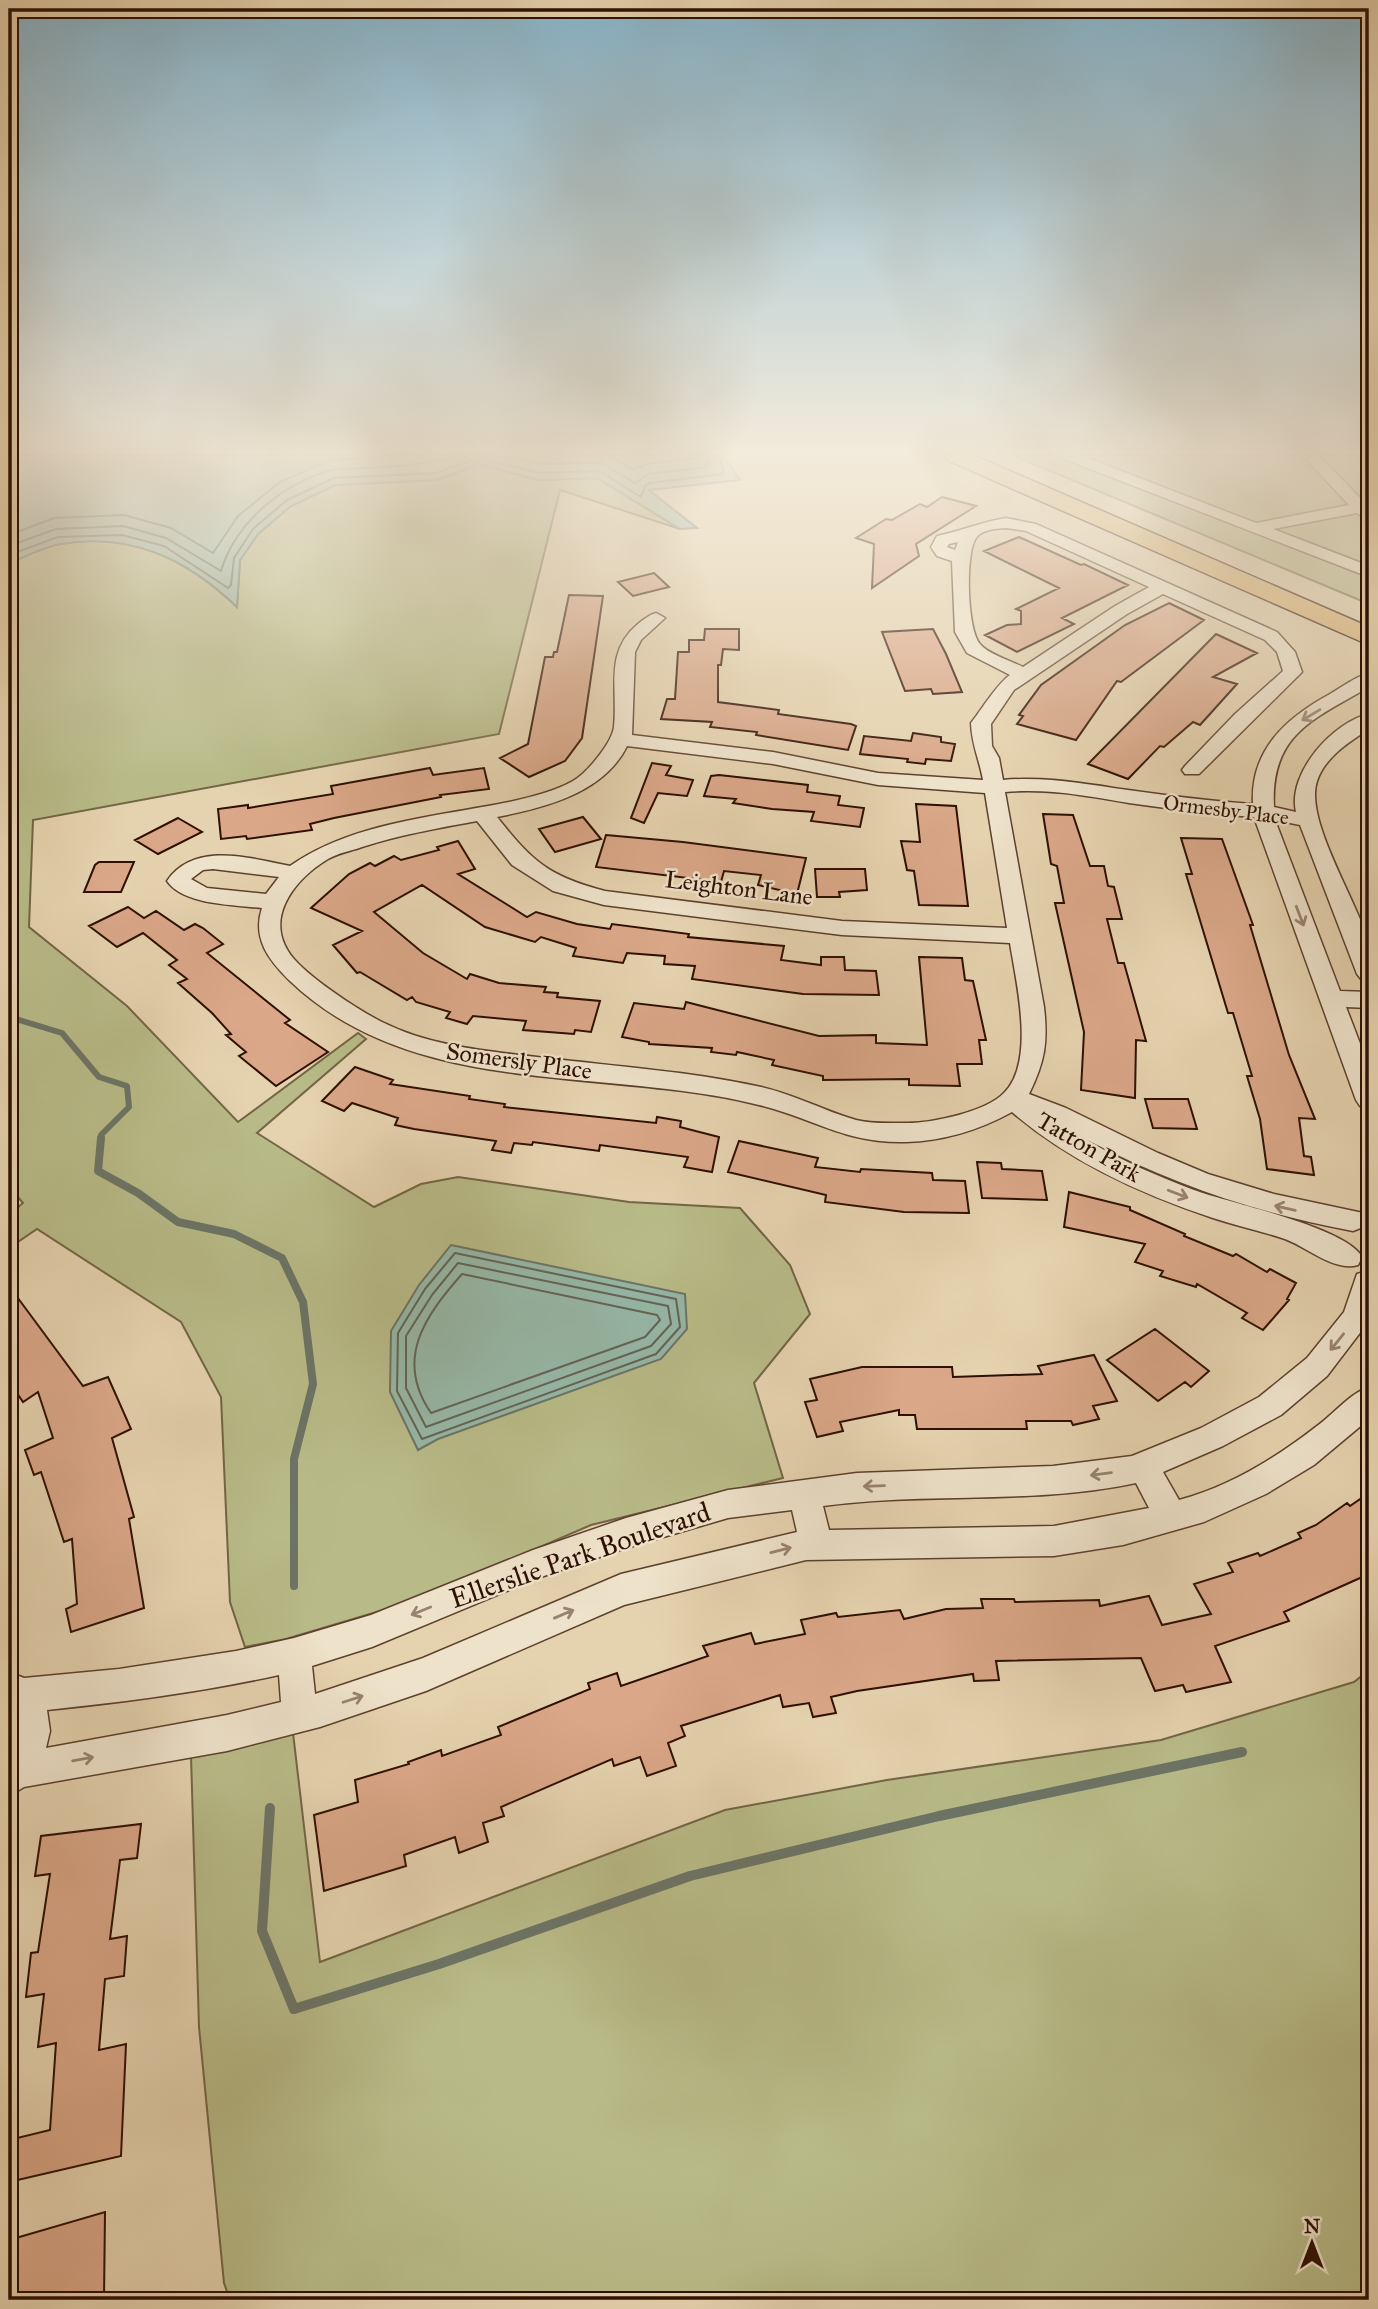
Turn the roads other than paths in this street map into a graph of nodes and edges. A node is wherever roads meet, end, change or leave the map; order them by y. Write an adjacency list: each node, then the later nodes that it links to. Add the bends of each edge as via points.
1 (960, 563): 11 (street, via 964,632 973,649)
2 (1109, 563): 7 (street)
3 (1200, 563): 10 (highway)
4 (1246, 563): 8 (highway)
5 (1345, 563): 6 (street)
6 (1369, 572)
7 (1163, 587): 11 (street); 15 (street, via 1271,636 1290,658 1293,672)
8 (1369, 614)
9 (656, 618): 14 (street, Somersly Place, via 633,637 626,652)
10 (1369, 637)
11 (1024, 675): 16 (street, via 1007,686 991,713 999,735 989,758)
12 (1369, 679): 18 (street, one-way to 18, via 1287,729 1262,776)
13 (1369, 720): 19 (street, via 1328,747 1311,770 1303,795)
14 (620, 739): 16 (street, Ormesby Place, via 773,758 878,779); 17 (street, Somersly Place, via 605,763 581,785)
15 (1192, 770)
16 (993, 787): 18 (street, Ormesby Place, via 1161,815); 22 (street)
17 (484, 814): 20 (street, Somersly Place, via 361,839 323,853); 22 (street, Leighton Lane, via 520,860 562,886 604,898 842,928)
18 (1265, 818): 19 (street, Ormesby Place); 24 (street, one-way to 24)
19 (1309, 821): 23 (street)
20 (294, 873): 21 (street, Somersly Place); 21 (street, via 209,862 194,864 178,881 202,894)
21 (275, 902): 26 (street, Somersly Place, via 271,940 279,957 312,988 373,1028 470,1058 762,1096 857,1130 941,1130 981,1117)
22 (1020, 936): 26 (street, via 1035,1040 1029,1069)
23 (1369, 974)
24 (1331, 999): 25 (street); 27 (street)
25 (1369, 1000)
26 (1014, 1098): 28 (street, Tatton Park, one-way to 26, via 1285,1209 1223,1189 1149,1160 1060,1113); 29 (street, Tatton Park, one-way to 29, via 1039,1122 1073,1144 1157,1186 1303,1235)
27 (1369, 1100)
28 (1361, 1215): 29 (street, Tatton Park, via 1346,1231)
29 (1348, 1257): 30 (street, Tatton Park)
30 (1368, 1283): 32 (street, Ellerslie Park Boulevard, one-way to 32, via 1357,1317 1317,1367 1280,1398 1212,1437)
31 (1369, 1400): 34 (street, Ellerslie Park Boulevard, via 1303,1455 1255,1484 1204,1508)
32 (1143, 1466): 33 (street, Ellerslie Park Boulevard, one-way to 33, via 1053,1480 858,1487); 34 (street)
33 (804, 1494): 35 (street); 36 (street, Ellerslie Park Boulevard, one-way to 36, via 728,1504 626,1533 533,1565 372,1631)
34 (1171, 1517): 35 (street, Ellerslie Park Boulevard, via 1054,1541)
35 (816, 1545): 38 (street, Ellerslie Park Boulevard, one-way to 35, via 426,1674 621,1590)
36 (294, 1655): 37 (street, Ellerslie Park Boulevard, via 119,1686); 38 (street)
37 (14, 1693): 39 (street, via 33,1720 26,1754)
38 (300, 1715): 39 (street, Ellerslie Park Boulevard, one-way to 38)
39 (12, 1774)

